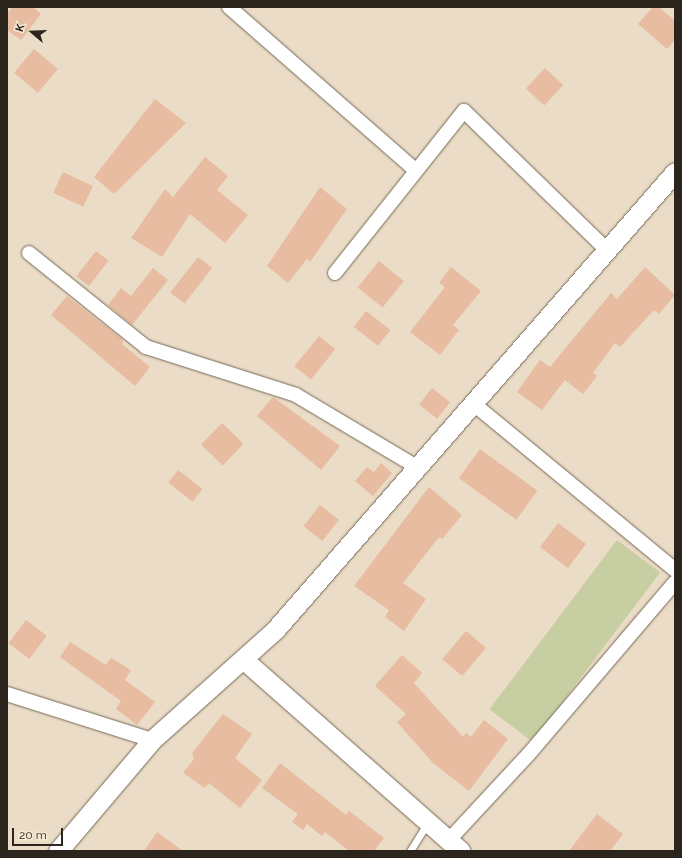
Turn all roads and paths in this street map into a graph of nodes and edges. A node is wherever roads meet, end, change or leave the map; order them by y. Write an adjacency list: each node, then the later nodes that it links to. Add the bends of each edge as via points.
1 (229, 7): 2 (street)
2 (414, 169): 4 (street, via 464,111); 6 (street)
3 (675, 172): 4 (street)
4 (607, 250): 7 (street)
5 (29, 252): 8 (street, via 146,347 296,395)
6 (335, 273)
7 (475, 405): 8 (street); 9 (street)
8 (415, 466): 11 (street, via 275,630)
9 (675, 570)
10 (675, 582): 15 (street, via 528,755)
11 (243, 659): 13 (street); 14 (street)
12 (7, 694): 13 (street)
13 (152, 740): 16 (street)
14 (427, 824): 15 (street); 17 (lane)
15 (455, 846)
16 (58, 851)
17 (410, 851)

